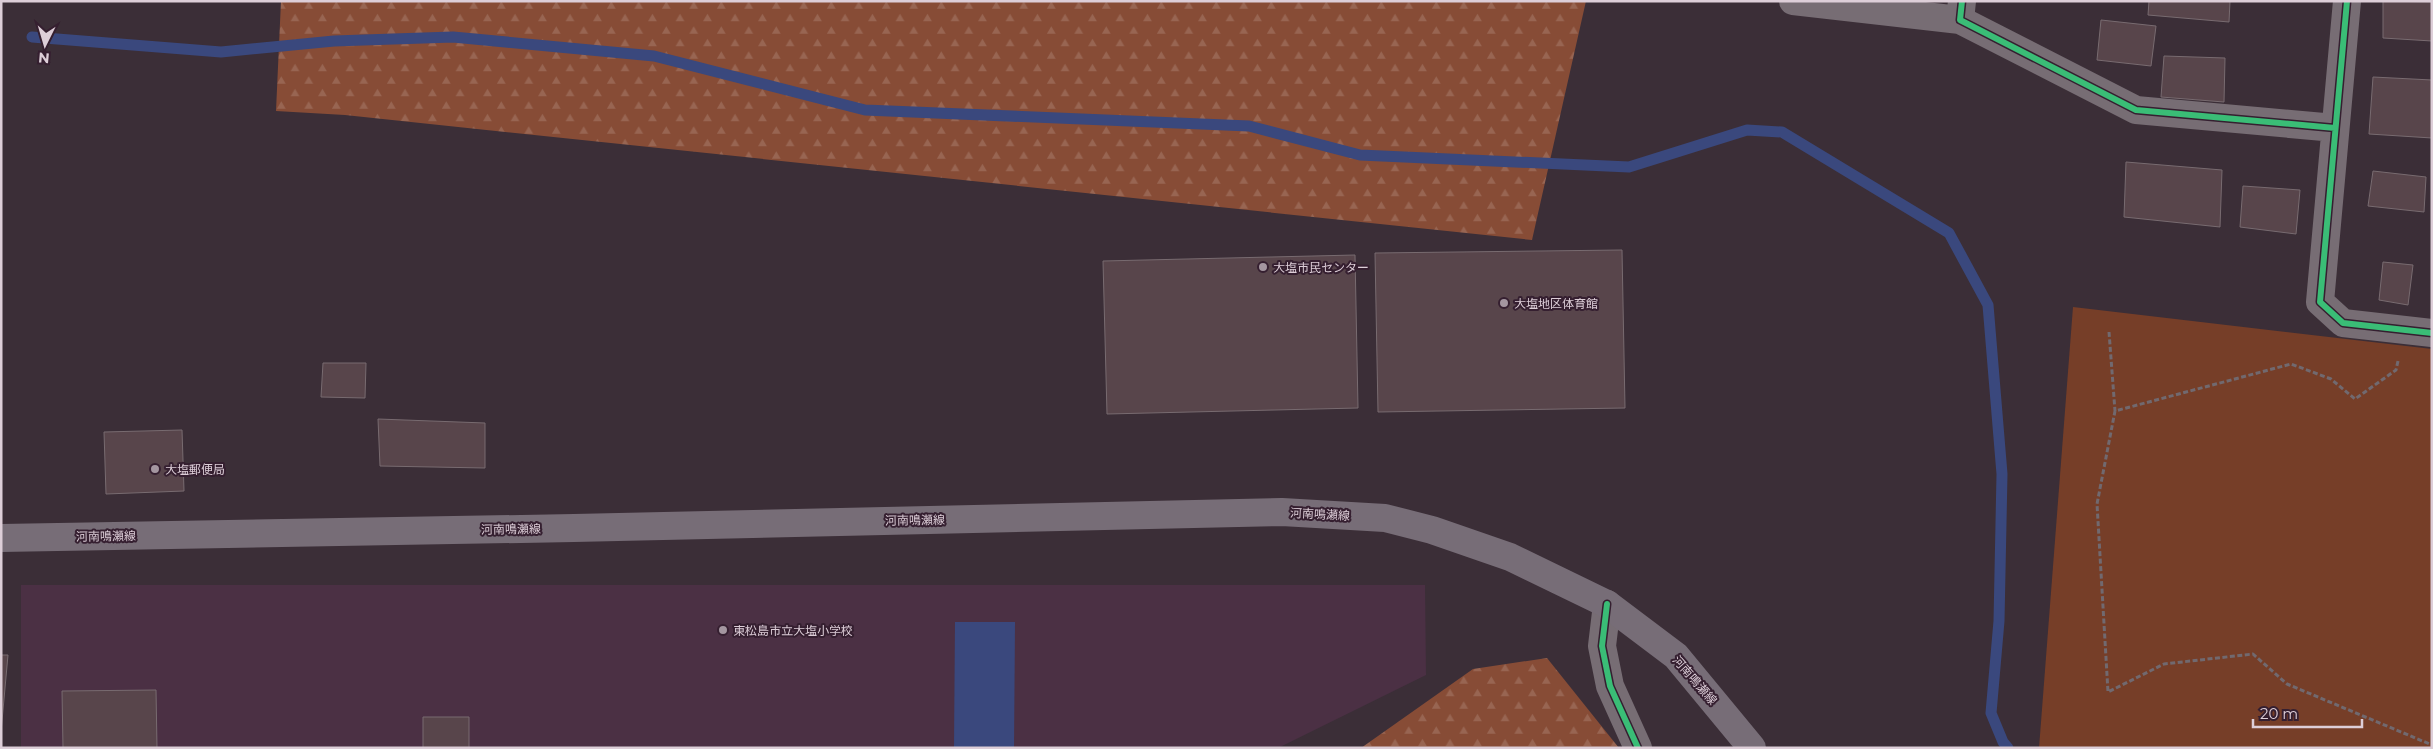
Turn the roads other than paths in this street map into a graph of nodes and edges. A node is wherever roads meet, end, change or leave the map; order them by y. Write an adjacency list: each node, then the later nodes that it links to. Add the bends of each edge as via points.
1 (1794, 1): 3 (street)
2 (2347, 1): 4 (street)
3 (1961, 11): 4 (street, via 2136,110)
4 (2335, 128): 5 (street, via 2320,302 2343,323)
5 (2432, 333)
6 (1, 538): 7 (main road, 河南鳴瀬線, via 1282,512 1385,518 1432,530 1510,557)
7 (1607, 604): 8 (street, via 1602,646 1610,686); 9 (main road, 河南鳴瀬線, via 1676,656)
8 (1638, 748)
9 (1752, 748)

